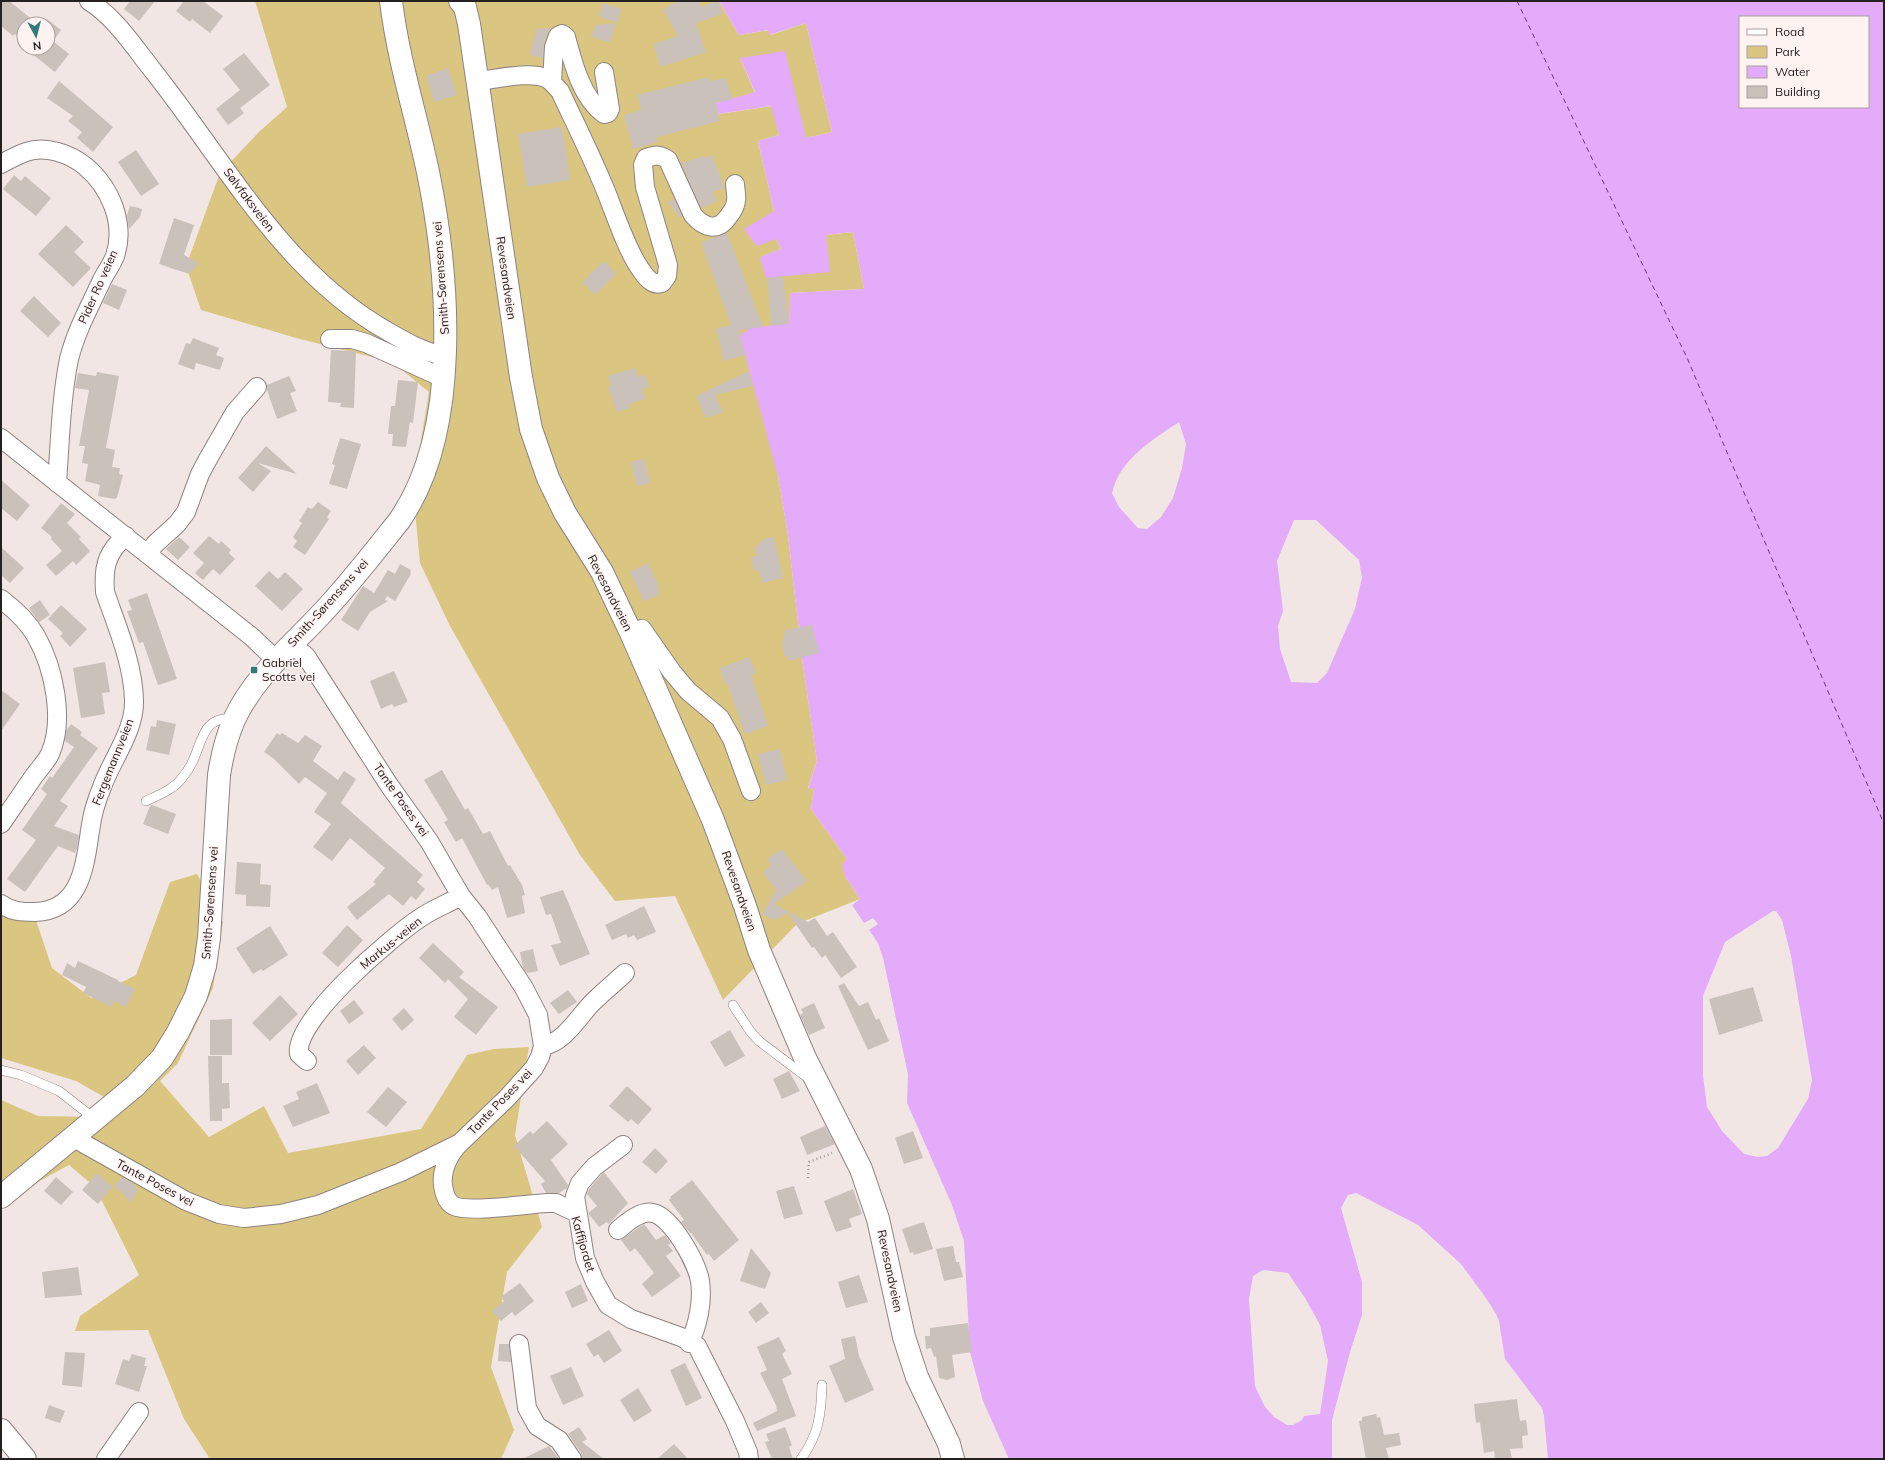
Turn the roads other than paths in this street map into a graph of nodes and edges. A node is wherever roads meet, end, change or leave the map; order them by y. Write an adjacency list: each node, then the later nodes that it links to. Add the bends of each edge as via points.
1 (89, 1): 10 (street, Sølvfaksveien, via 121,30 167,88 267,225 302,265 372,323 417,349)
2 (391, 1): 10 (main road, Smith-Sørensens vei, via 436,218 446,318)
3 (460, 1): 5 (main road, Revesandveien, via 469,24)
4 (604, 72): 6 (street, via 610,109 604,114 589,98 573,63 566,37 562,34 558,36 554,48)
5 (478, 81): 6 (street, via 530,75); 18 (main road, Revesandveien, via 521,377 531,429 548,478 565,513 602,572)
6 (552, 82): 8 (street, via 560,91 598,172 636,262 657,285 667,276 668,265 645,187 643,165 646,158 658,155 668,160 693,215 700,223 710,228 718,227 725,222 733,211 736,200)
7 (1, 164): 14 (street, Pider Ro veien, via 27,152 53,150 77,160 98,177 111,197 117,219 118,240 115,256 77,333 70,359)
8 (735, 184)
9 (330, 339): 11 (street, via 352,339 366,343)
10 (445, 356): 11 (main road, Smith-Sørensens vei)
11 (443, 378): 19 (main road, Smith-Sørensens vei, via 430,451 407,509 330,604)
12 (257, 387): 16 (street, via 235,412 208,459 186,512)
13 (1, 438): 14 (street)
14 (57, 483): 15 (street)
15 (126, 536): 16 (street); 26 (street, Fergemannveien, via 106,561 104,579 105,592 131,675 134,701 131,722 102,786 92,817 86,857 78,886 69,899 59,906 42,911 9,910)
16 (148, 554): 20 (street, via 252,637)
17 (1, 598): 24 (street, via 36,635 45,654 58,717 50,754)
18 (630, 633): 22 (street, via 642,629 688,691 720,718 732,739); 32 (main road, Revesandveien, via 713,820 759,950)
19 (291, 644): 20 (main road, Smith-Sørensens vei); 25 (street, Tante Poses vei, via 306,656 327,687 389,786 429,841)
20 (276, 660): 21 (main road, Smith-Sørensens vei)
21 (235, 719): 23 (lane, via 227,718 208,726 182,779 169,790); 33 (main road, Smith-Sørensens vei, via 223,753 219,776 209,938 205,966 196,996 162,1058 135,1086)
22 (751, 791)
23 (146, 801)
24 (1, 824)
25 (461, 896): 29 (street, Tante Poses vei, via 524,988 538,1015); 30 (street, Markus-veien, via 420,918 386,944 336,989 300,1041 299,1054)
26 (1, 904)
27 (625, 973): 29 (street, via 559,1040)
28 (733, 1005): 32 (lane, Revesandveien, via 759,1041)
29 (543, 1046): 35 (street, Tante Poses vei, via 534,1068)
30 (307, 1061)
31 (1, 1070): 33 (lane, via 21,1075 59,1091)
32 (819, 1086): 50 (main road, Revesandveien, via 861,1169 878,1218 904,1337 917,1377 949,1444)
33 (95, 1119): 34 (main road, Smith-Sørensens vei)
34 (72, 1137): 35 (street, Tante Poses vei, via 186,1201 219,1214 244,1218 281,1214 318,1205 401,1172); 37 (main road, Smith-Sørensens vei)
35 (460, 1143): 38 (street, Kaffijordet, via 448,1159 442,1177 445,1197 454,1206 472,1208 547,1203)
36 (623, 1146): 38 (street, via 594,1167 580,1183 575,1196)
37 (1, 1197)
38 (577, 1213): 40 (street, Kaffijordet, via 585,1258 608,1305 631,1319 681,1337)
39 (618, 1230): 40 (street, via 626,1222 653,1212 670,1225 686,1247 700,1282 698,1315 694,1334)
40 (689, 1343): 48 (street, Kaffijordet, via 697,1346 735,1420 748,1452)
41 (519, 1344): 47 (street, via 527,1408 537,1426 559,1440)
42 (822, 1384): 49 (lane, via 820,1420)
43 (139, 1412): 46 (street)
44 (1, 1430): 45 (main road)
45 (25, 1459)
46 (106, 1459)
47 (572, 1459)
48 (748, 1459)
49 (801, 1459)
50 (953, 1459)

